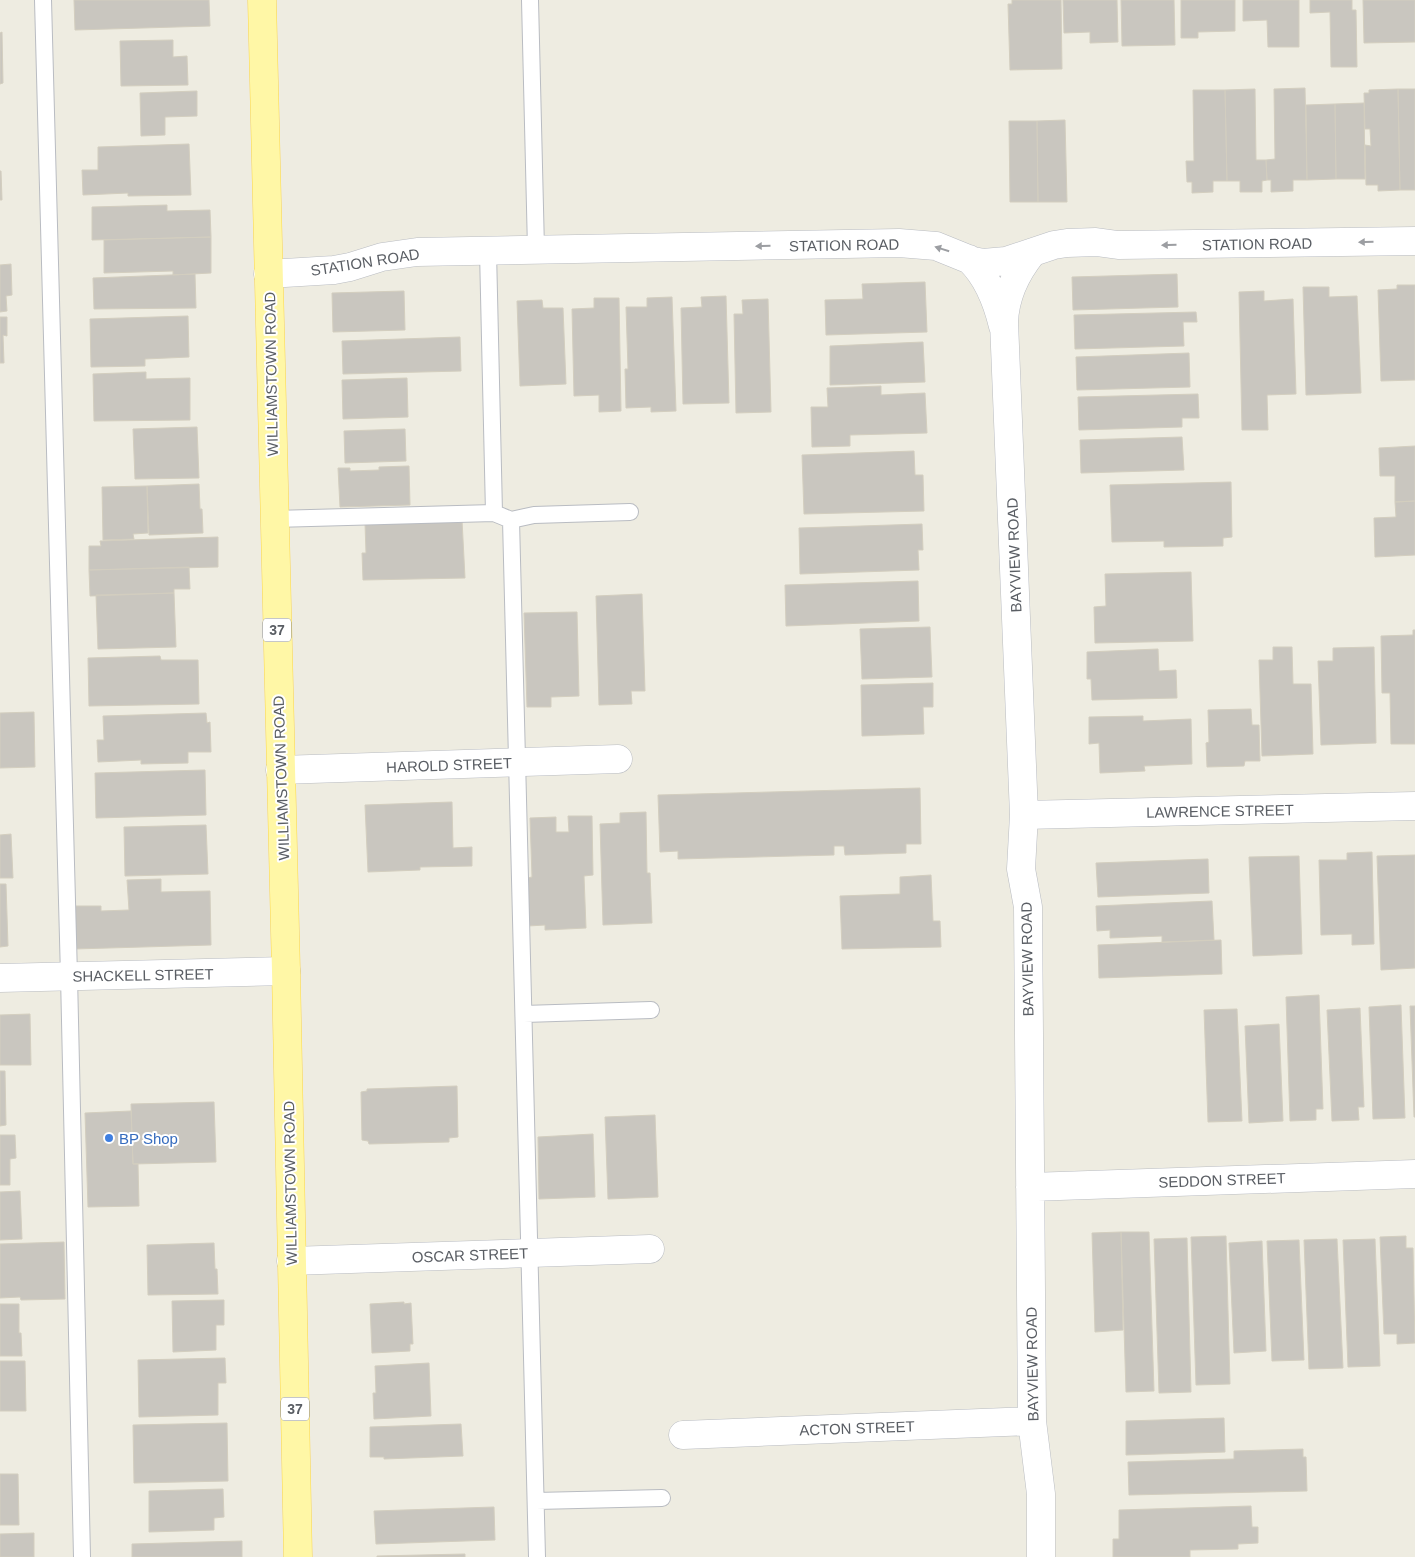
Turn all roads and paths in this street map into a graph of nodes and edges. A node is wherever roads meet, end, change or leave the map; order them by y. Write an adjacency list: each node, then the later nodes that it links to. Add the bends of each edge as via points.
1 (43, 0): 21 (lane)
2 (262, 0): 9 (main road, WILLIAMSTOWN ROAD / 37)
3 (530, 0): 5 (lane)
4 (1415, 242): 7 (street, STATION ROAD, one-way to 7, via 1114,245 1086,241 1054,245)
5 (536, 249): 6 (street, STATION ROAD); 8 (street, STATION ROAD, one-way to 5, via 936,246 899,243)
6 (488, 251): 9 (street, STATION ROAD, via 403,254 334,270); 12 (lane)
7 (1032, 253): 8 (street, STATION ROAD, via 999,262 983,263); 10 (street, BAYVIEW ROAD, via 1008,296)
8 (969, 259): 10 (street, BAYVIEW ROAD, via 987,283)
9 (268, 274): 13 (main road, WILLIAMSTOWN ROAD / 37)
10 (1004, 332): 19 (street, BAYVIEW ROAD)
11 (630, 512): 14 (lane, via 534,515)
12 (494, 513): 13 (lane); 14 (lane)
13 (274, 519): 17 (main road, WILLIAMSTOWN ROAD / 37)
14 (511, 520): 16 (lane)
15 (618, 759): 16 (street, HAROLD STREET)
16 (518, 762): 17 (street, HAROLD STREET); 24 (lane)
17 (280, 770): 20 (main road, WILLIAMSTOWN ROAD / 37)
18 (1415, 806): 19 (street, LAWRENCE STREET)
19 (1024, 815): 26 (street, BAYVIEW ROAD, via 1021,868 1028,907)
20 (286, 971): 21 (street, SHACKELL STREET); 29 (main road, WILLIAMSTOWN ROAD / 37)
21 (69, 976): 22 (street, SHACKELL STREET); 34 (lane)
22 (0, 978)
23 (651, 1010): 24 (lane)
24 (524, 1014): 28 (lane)
25 (1415, 1174): 26 (street, SEDDON STREET)
26 (1030, 1187): 30 (street, BAYVIEW ROAD)
27 (650, 1249): 28 (street, OSCAR STREET)
28 (530, 1253): 29 (street, OSCAR STREET); 33 (lane)
29 (291, 1261): 35 (main road, WILLIAMSTOWN ROAD / 37)
30 (1032, 1421): 31 (street, ACTON STREET); 37 (street, BAYVIEW ROAD, via 1041,1494)
31 (683, 1435)
32 (662, 1498): 33 (lane)
33 (536, 1500): 36 (lane)
34 (82, 1557)
35 (298, 1557)
36 (537, 1557)
37 (1041, 1557)

